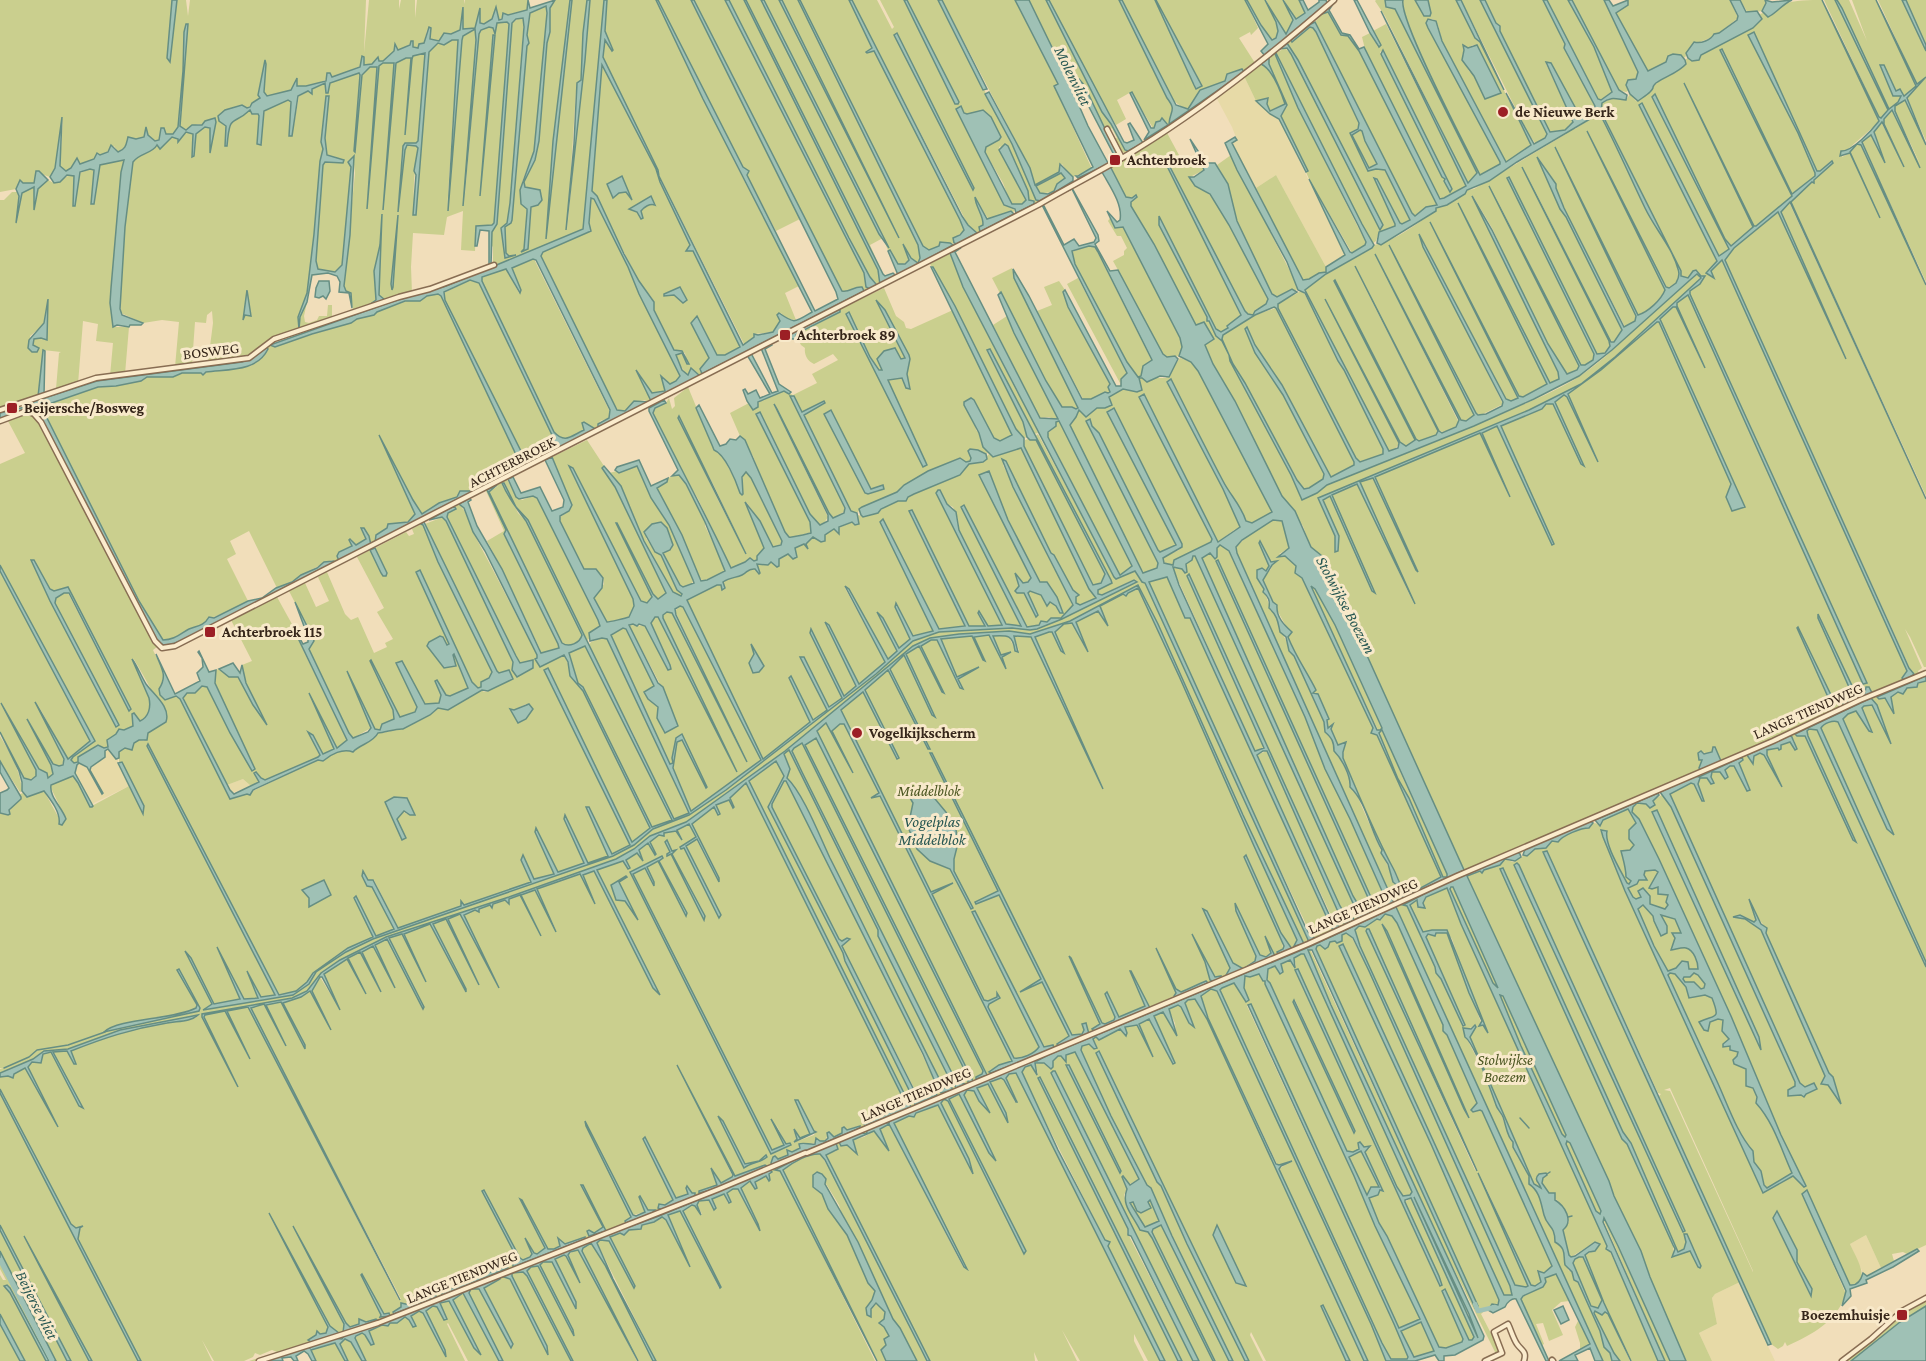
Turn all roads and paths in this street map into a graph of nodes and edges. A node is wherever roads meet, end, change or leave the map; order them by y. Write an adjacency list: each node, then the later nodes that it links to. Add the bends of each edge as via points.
1 (1334, 0): 3 (street, ACHTERBROEK, via 1256,66)
2 (1107, 129): 3 (street)
3 (1122, 158): 5 (street, ACHTERBROEK, via 1038,206 170,648 162,648 155,641 41,422)
4 (494, 265): 5 (street, BOSWEG, via 274,339 249,358 96,378)
5 (26, 407): 6 (street); 7 (street)
6 (0, 411)
7 (0, 421)
8 (1926, 674): 11 (street, LANGE TIENDWEG, via 1450,879 1308,945 719,1190 378,1323)
9 (1926, 1298): 14 (street, via 1902,1311)
10 (1492, 1358): 12 (street); 13 (street, via 1501,1353 1494,1332 1508,1324 1526,1354)
11 (259, 1361)
12 (1485, 1361)
13 (1524, 1361)
14 (1842, 1361)

